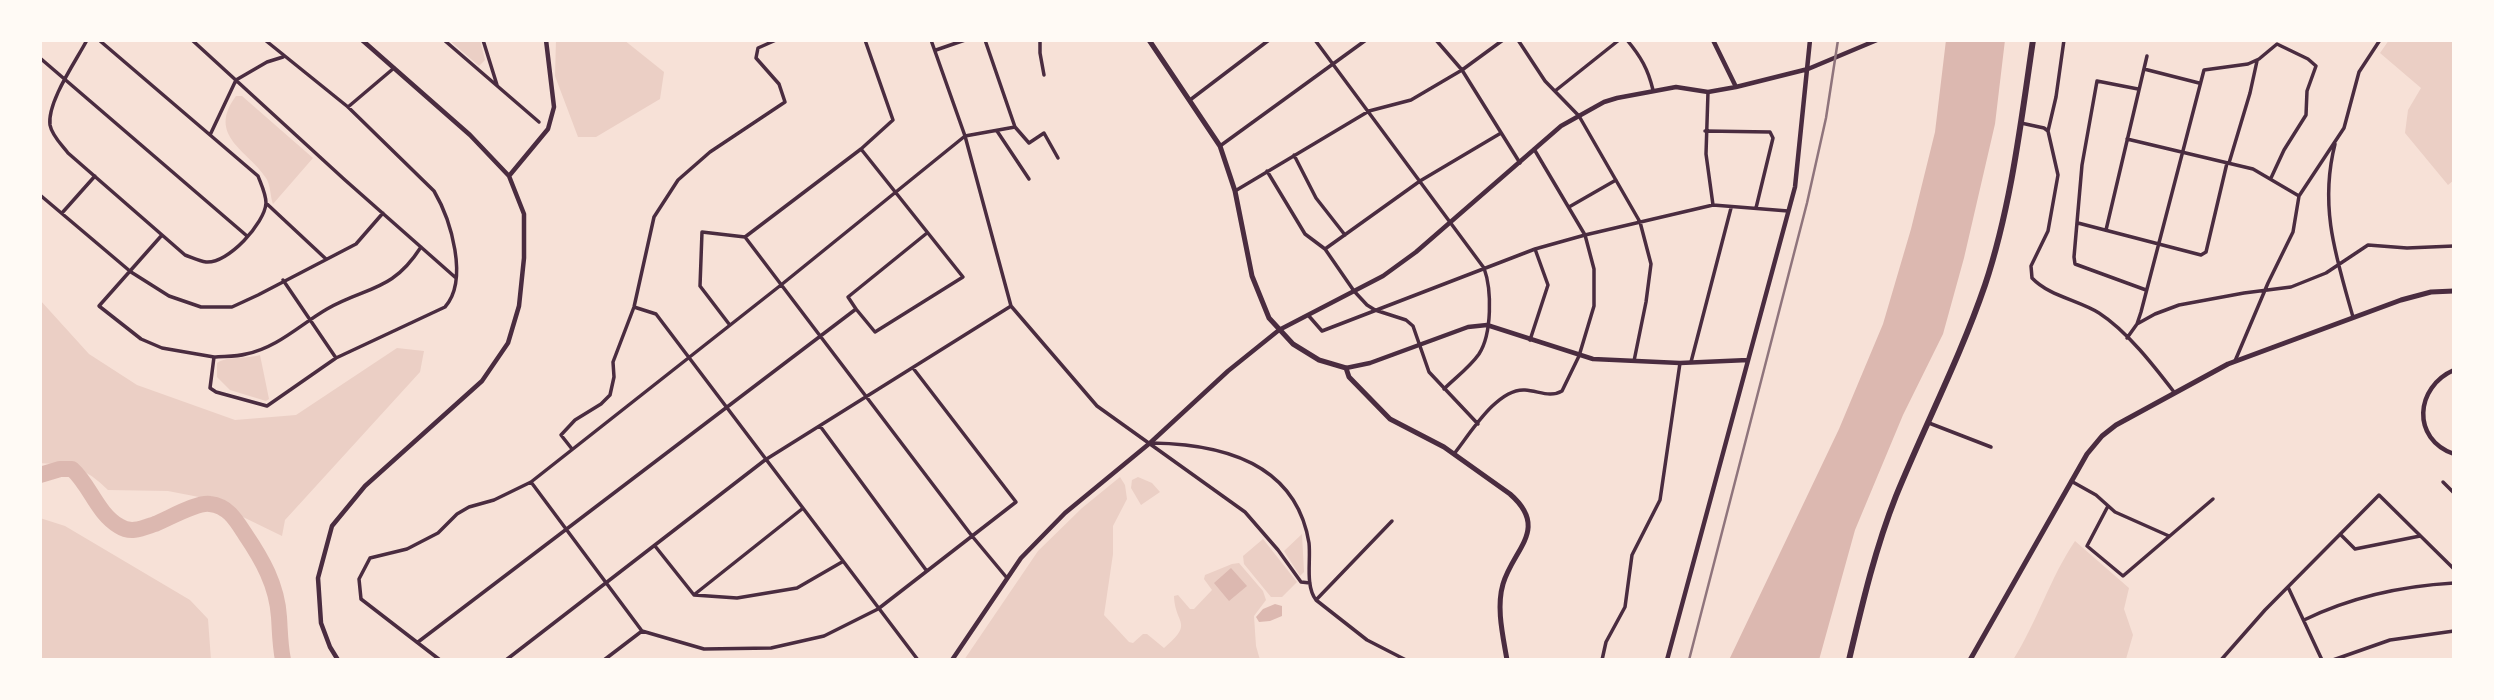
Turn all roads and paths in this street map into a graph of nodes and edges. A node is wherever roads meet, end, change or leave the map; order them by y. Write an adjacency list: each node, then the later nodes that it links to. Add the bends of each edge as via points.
1 (87, 40): 41 (street)
2 (99, 40): 61 (street)
3 (192, 40): 42 (street)
4 (265, 40): 32 (street)
5 (362, 40): 36 (street)
6 (444, 40): 44 (street)
7 (483, 40): 44 (street)
8 (546, 40): 75 (street, via 554,107 548,129)
9 (775, 40): 119 (street, via 758,48 756,58 779,84 785,102 710,152 678,180 654,217)
10 (865, 40): 66 (street, via 893,120)
11 (932, 40): 30 (street)
12 (965, 40): 30 (street)
13 (985, 40): 56 (street)
14 (1040, 40): 40 (street)
15 (1149, 40): 50 (main road)
16 (1269, 40): 50 (street)
17 (1315, 40): 35 (street)
18 (1366, 40): 35 (street)
19 (1436, 40): 39 (street)
20 (1503, 40): 39 (street)
21 (1518, 40): 48 (street)
22 (1619, 40): 48 (street)
23 (1627, 40): 47 (street, via 1642,57)
24 (1713, 40): 45 (street)
25 (1810, 40): 37 (street)
26 (1877, 40): 37 (street)
27 (2034, 40): 55 (highway)
28 (2064, 40): 59 (street)
29 (2380, 40): 64 (street, via 2359,72 2348,119)
30 (936, 50): 62 (street)
31 (2147, 56): 38 (street)
32 (283, 57): 42 (street); 51 (street)
33 (40, 58): 41 (street)
34 (2257, 60): 43 (street, via 2204,70); 72 (street); 76 (street, via 2277,44 2316,66 2307,91 2306,116)
35 (1332, 65): 52 (street); 65 (street)
36 (394, 68): 51 (street); 75 (street)
37 (1808, 69): 45 (street); 89 (street, via 1795,187)
38 (2144, 69): 43 (street); 46 (street)
39 (1462, 70): 52 (street, via 1410,100); 60 (street)
40 (1044, 75)
41 (66, 79): 74 (street, via 51,111 50,127 68,153); 100 (street)
42 (236, 80): 61 (street); 91 (street)
43 (2200, 83): 68 (street)
44 (497, 85): 54 (street)
45 (1736, 87): 49 (street)
46 (2138, 89): 63 (street); 94 (street, via 2097,81 2081,165)
47 (1653, 90): 49 (street, via 1676,87); 53 (street, via 1604,102)
48 (1555, 91): 53 (street)
49 (1708, 92): 58 (street)
50 (1190, 100): 65 (main road)
51 (348, 107): 111 (street, via 434,191 455,249)
52 (1369, 111): 69 (street); 79 (street)
53 (1579, 116): 67 (street); 78 (street)
54 (540, 122)
55 (2021, 123): 59 (street); 149 (highway, via 1992,262 1965,341)
56 (1015, 127): 57 (street); 70 (street, via 1029,143 1044,133)
57 (997, 131): 62 (street); 77 (street)
58 (1705, 131): 85 (street); 88 (street, via 1770,132 1773,138)
59 (2048, 131): 130 (street, via 2058,175 2048,231 2031,266 2032,278 2096,312)
60 (1501, 133): 71 (street); 79 (street)
61 (210, 135): 84 (street, via 258,176)
62 (965, 136): 81 (street); 118 (street)
63 (2127, 139): 68 (street); 95 (street)
64 (2336, 142): 83 (street); 108 (street, via 2327,207)
65 (1220, 146): 80 (main road)
66 (861, 149): 81 (street); 101 (street)
67 (1534, 149): 71 (street); 86 (street)
68 (2182, 152): 72 (street); 102 (street)
69 (1294, 155): 73 (street); 98 (street, via 1316,198)
70 (1058, 158)
71 (1520, 163): 92 (street)
72 (2228, 163): 76 (street); 102 (street, via 2206,252 2201,255)
73 (1267, 171): 80 (street); 105 (street, via 1305,234)
74 (94, 176): 90 (street); 97 (street)
75 (509, 176): 187 (street, via 524,214 524,236 519,306 508,343 482,381 365,486 332,526 318,578 321,623)
76 (2271, 178): 83 (street)
77 (1028, 179)
78 (1616, 180): 86 (street); 93 (street)
79 (1420, 181): 92 (street); 98 (street)
80 (1235, 191): 128 (main road, via 1252,276 1269,318)
81 (894, 192): 96 (street); 113 (street)
82 (40, 195): 90 (street)
83 (2299, 195): 115 (street, via 2293,232)
84 (266, 203): 100 (street, via 262,217); 107 (street)
85 (1713, 205): 87 (street); 93 (street)
86 (1569, 208): 99 (street)
87 (1731, 208): 88 (street); 140 (street)
88 (1756, 208): 89 (street)
89 (1788, 211): 137 (street)
90 (62, 214): 110 (street)
91 (383, 214): 103 (street); 107 (street, via 356,244)
92 (1451, 221): 109 (street); 116 (street, via 1394,268)
93 (1640, 222): 99 (street); 138 (street, via 1651,264)
94 (2078, 223): 95 (street); 114 (street, via 2075,264)
95 (2106, 230): 102 (street)
96 (927, 233): 120 (street, via 848,297); 120 (street, via 963,277 875,331)
97 (162, 235): 100 (street, via 185,255 207,262 234,251); 110 (street)
98 (1345, 235): 105 (street)
99 (1585, 235): 106 (street); 133 (street, via 1594,270 1594,306)
100 (247, 236)
101 (745, 237): 113 (street); 126 (street, via 702,232 700,286)
102 (2158, 244): 114 (street)
103 (421, 247): 111 (street); 124 (street, via 389,282)
104 (2454, 247): 108 (street, via 2368,245)
105 (1325, 249): 116 (street)
106 (1535, 249): 109 (street); 131 (street, via 1548,285)
107 (326, 259): 112 (street)
108 (2338, 264): 115 (street, via 2300,284); 123 (street)
109 (1484, 268): 121 (street); 127 (street, via 1490,292)
110 (131, 272): 112 (street, via 170,296 201,307 232,307); 134 (street, via 99,306 141,339 162,348)
111 (456, 278): 136 (street, via 453,298 445,307)
112 (283, 280): 124 (street)
113 (781, 285): 126 (street); 129 (street)
114 (2146, 290): 125 (street)
115 (2266, 290): 125 (street, via 2179,305); 139 (street)
116 (1354, 291): 121 (street); 122 (street)
117 (2454, 291): 123 (main road, via 2410,297)
118 (1010, 306): 142 (street); 152 (street, via 1097,406)
119 (634, 307): 135 (street, via 656,314); 154 (street, via 613,362 610,395 561,435)
120 (856, 309): 129 (street)
121 (1375, 310): 122 (street, via 1322,331); 132 (street, via 1406,320)
122 (1308, 314): 128 (street)
123 (2353, 317): 139 (main road)
124 (310, 320): 134 (street, via 267,347); 136 (street)
125 (2137, 324): 130 (street)
126 (729, 325): 135 (street)
127 (1487, 325): 131 (street); 132 (street); 145 (street, via 1478,355)
128 (1279, 330): 143 (main road, via 1319,360); 152 (street)
129 (819, 335): 147 (street); 148 (street)
130 (2127, 338): 146 (street)
131 (1530, 340): 133 (street)
132 (1420, 344): 143 (street); 145 (street, via 1429,372)
133 (1579, 356): 138 (street); 150 (street, via 1562,391 1551,395 1511,391)
134 (214, 357): 136 (street, via 210,388 267,406)
135 (688, 357): 148 (street); 154 (street)
136 (336, 358)
137 (1748, 360): 140 (street); 196 (street)
138 (1634, 361): 141 (street)
139 (2235, 361): 146 (main road)
140 (1690, 362): 141 (street)
141 (1680, 363): 195 (street, via 1660,500 1632,555 1625,607)
142 (913, 368): 147 (street); 168 (street, via 1016,502)
143 (1346, 368): 156 (main road, via 1349,377 1390,419)
144 (2454, 370): 155 (street, via 2431,387 2423,411 2431,436)
145 (1444, 389): 150 (street)
146 (2174, 392): 158 (main road, via 2108,431)
147 (867, 397): 151 (street); 168 (street)
148 (726, 408): 157 (street); 166 (street)
149 (1929, 423): 153 (street); 197 (highway, via 1881,540)
150 (1478, 424): 156 (street)
151 (820, 426): 157 (street); 174 (street)
152 (1150, 443): 175 (street, via 1065,513); 176 (street, via 1245,512 1301,582); 176 (street, via 1183,443 1237,455 1268,474 1301,509 1310,551)
153 (1991, 447)
154 (572, 449): 159 (street)
155 (2454, 453)
156 (1454, 454): 194 (main road, via 1517,500 1529,525 1502,584 1500,612)
157 (765, 460): 164 (street); 171 (street)
158 (2071, 481): 163 (street); 198 (main road)
159 (531, 482): 166 (street); 186 (street, via 469,507 438,533 407,549 370,558 359,579 361,598)
160 (2443, 482): 161 (street)
161 (2454, 493)
162 (2213, 499): 169 (street)
163 (2108, 506): 169 (street); 169 (street, via 2087,546 2123,576)
164 (802, 509): 172 (street); 180 (street)
165 (1392, 521): 181 (street)
166 (566, 530): 178 (street); 186 (street)
167 (2340, 534): 170 (street, via 2355,549); 170 (street, via 2379,495); 179 (street)
168 (972, 536): 174 (street); 175 (street)
169 (2169, 536)
170 (2420, 536): 173 (street)
171 (655, 546): 178 (street); 180 (street)
172 (843, 562): 180 (street, via 797,588 737,598); 182 (street)
173 (2454, 569)
174 (926, 570): 182 (street)
175 (1007, 578): 192 (street)
176 (1310, 583): 181 (street)
177 (2454, 583): 183 (street, via 2372,595)
178 (606, 584): 184 (street); 189 (street)
179 (2288, 587): 183 (street); 199 (street)
180 (694, 595)
181 (1316, 600): 193 (street, via 1367,640)
182 (878, 609): 184 (street, via 824,636 771,648 704,649); 191 (street)
183 (2304, 620): 200 (street)
184 (642, 631): 190 (street)
185 (2454, 631): 201 (street, via 2389,640)
186 (417, 643): 188 (street)
187 (338, 660)
188 (440, 660)
189 (506, 660)
190 (604, 660)
191 (918, 660)
192 (952, 660)
193 (1406, 660)
194 (1507, 660)
195 (1602, 660)
196 (1667, 660)
197 (1849, 660)
198 (1970, 660)
199 (2221, 660)
200 (2322, 660)
201 (2333, 660)

